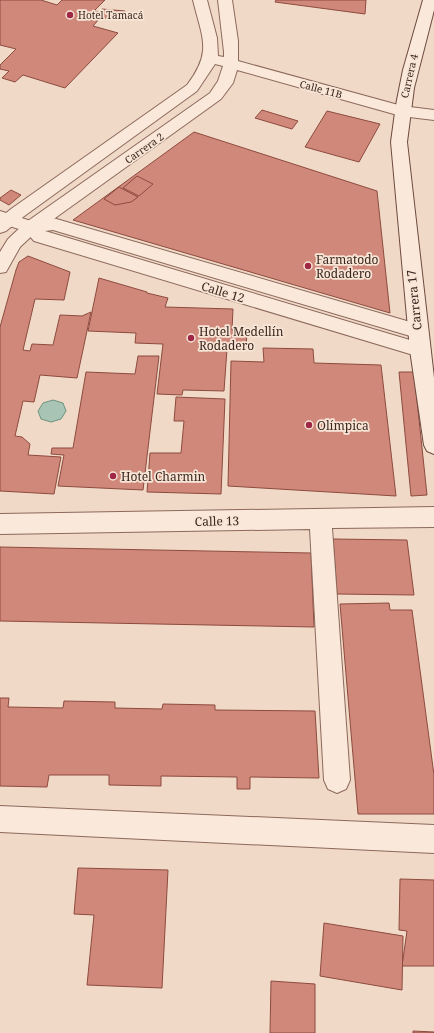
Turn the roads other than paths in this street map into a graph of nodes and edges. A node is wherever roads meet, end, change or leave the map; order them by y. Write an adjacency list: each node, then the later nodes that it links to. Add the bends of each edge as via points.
1 (200, 0): 4 (street)
2 (225, 0): 5 (street, Carrera 2)
3 (430, 0): 7 (street, Carrera 4)
4 (210, 51): 5 (street, Calle 11B); 11 (street, Carrera 2, via 203,74 192,88)
5 (231, 58): 6 (street, Calle 11B); 7 (street, Calle 11B); 12 (street, Carrera 2, via 227,81 216,96)
6 (341, 80)
7 (398, 100): 8 (street, Calle 11B); 9 (street, Calle 11B); 10 (street, Carrera 4)
8 (434, 101)
9 (434, 115)
10 (399, 154): 14 (street, Carrera 17)
11 (2, 221): 12 (street, Calle 12)
12 (31, 227): 13 (street, Carrera 2, via 14,243); 14 (street, Calle 12, via 53,224); 15 (street, Calle 12, via 40,237)
13 (0, 267)
14 (417, 331): 15 (street, Carrera 17)
15 (420, 350): 16 (street, Carrera 17)
16 (434, 445)
17 (434, 517): 18 (street, Calle 13)
18 (320, 519): 19 (street, Calle 13); 20 (street)
19 (0, 524)
20 (337, 780)
21 (0, 819): 22 (street)
22 (434, 839)

